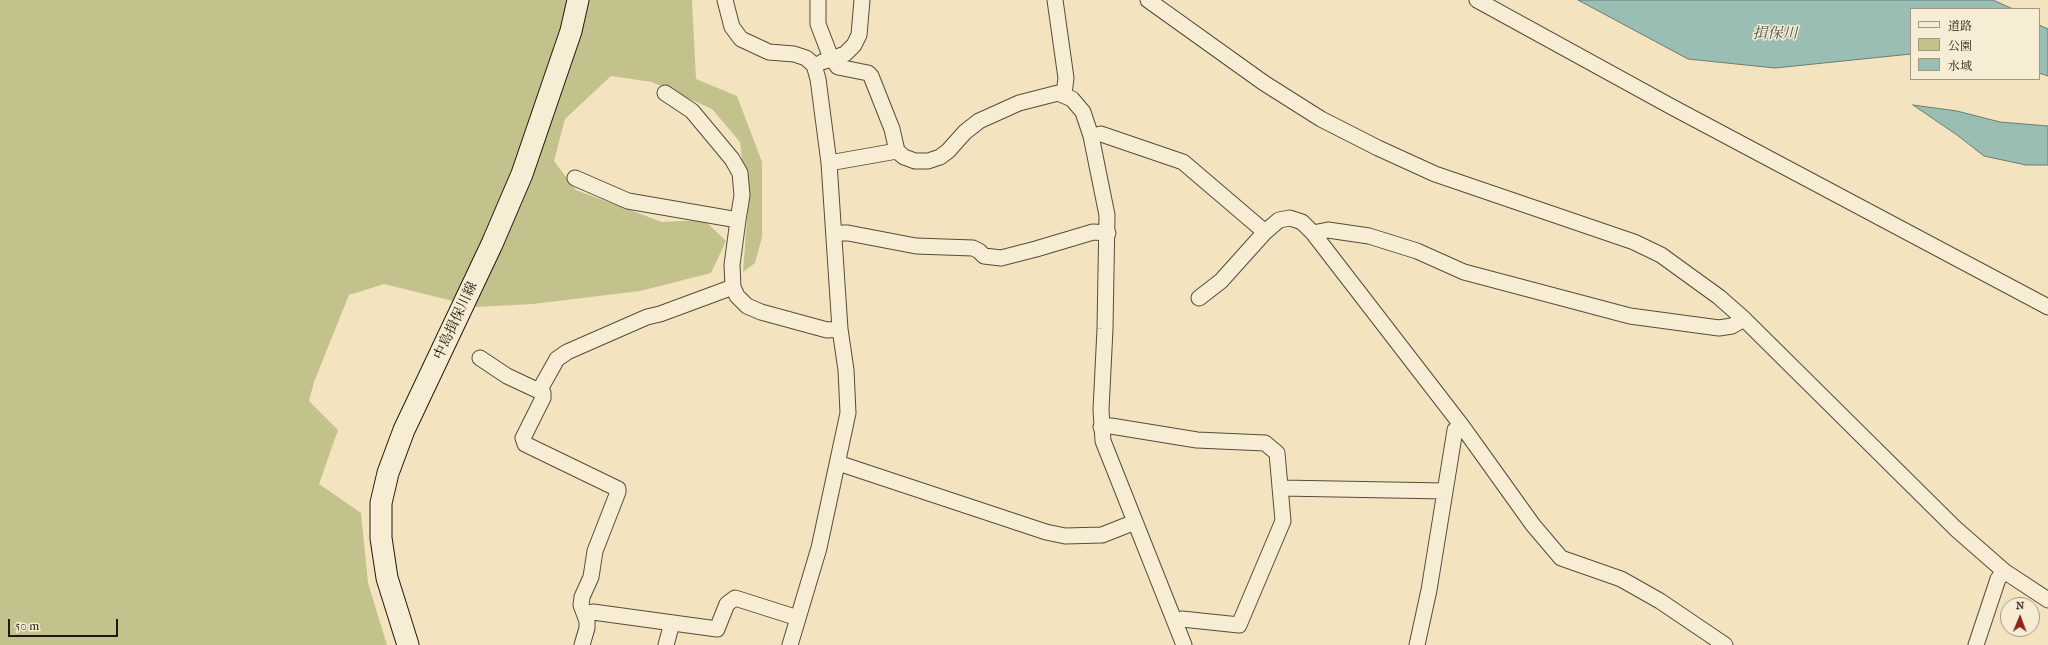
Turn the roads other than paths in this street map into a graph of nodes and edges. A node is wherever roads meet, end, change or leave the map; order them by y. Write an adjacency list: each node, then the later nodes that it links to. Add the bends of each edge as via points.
1 (578, 0): 40 (main road, 中島揖保川線, via 571,31 522,174 492,244 404,430 388,473 381,503 381,538 387,578)
2 (725, 0): 9 (street, via 732,27 741,39 769,52 794,54 806,58)
3 (818, 0): 8 (street, via 818,24)
4 (862, 0): 8 (street, via 859,35 854,45 845,54)
5 (1055, 0): 11 (street, via 1066,78)
6 (1148, 0): 24 (street, via 1264,83 1321,119 1435,174 1634,242 1661,255 1719,297)
7 (1477, 0): 23 (street)
8 (831, 58): 9 (street); 13 (street, via 838,67 868,73 871,76 892,128)
9 (814, 65): 14 (street)
10 (665, 93): 16 (street, via 692,111 732,159 740,173 742,195)
11 (1064, 94): 12 (street, via 1083,112); 13 (street, via 1058,93 1019,103 979,121 940,157 916,161 904,157)
12 (1091, 136): 17 (street, via 1101,134 1182,162); 19 (street, via 1107,215)
13 (897, 151): 14 (street)
14 (829, 163): 18 (street)
15 (575, 178): 16 (street, via 628,202)
16 (738, 220): 21 (street, via 732,265)
17 (1265, 232): 20 (street, via 1279,220 1290,218 1302,222); 22 (street, via 1221,281)
18 (834, 233): 19 (street, via 848,232 916,246 973,248 984,256 1001,258 1093,232); 25 (street)
19 (1108, 233): 29 (street)
20 (1313, 233): 24 (street, via 1328,230 1369,236 1417,250 1464,272 1630,316 1719,328 1732,326); 28 (street)
21 (733, 287): 25 (street, via 736,296 756,310 826,330); 27 (street, via 647,317 566,352 557,360)
22 (1199, 298)
23 (2048, 307)
24 (1744, 319): 34 (street, via 1956,528)
25 (840, 329): 30 (street, via 846,370 848,413)
26 (480, 358): 27 (street, via 507,376)
27 (539, 391): 36 (street, via 543,393 544,398 523,438 525,444 618,489 595,552 591,577 582,597 581,605)
28 (1462, 426): 32 (street, via 1455,430); 46 (street, via 1561,558 1620,579 1660,601)
29 (1101, 427): 31 (street, via 1111,426 1197,440 1265,443 1278,454); 33 (street, via 1103,441)
30 (838, 463): 33 (street, via 1046,532 1065,536 1102,535); 37 (street, via 817,555)
31 (1281, 488): 32 (street); 38 (street, via 1283,521 1239,625 1182,619)
32 (1445, 491): 45 (street)
33 (1134, 522): 38 (street)
34 (2004, 571): 35 (street); 47 (street, via 1996,585)
35 (2048, 600)
36 (585, 614): 39 (street, via 594,612); 41 (street, via 588,621)
37 (798, 618): 39 (street, via 735,598 727,604 717,629); 43 (street)
38 (1176, 621): 44 (street)
39 (672, 623): 42 (street)
40 (408, 645)
41 (582, 645)
42 (666, 645)
43 (790, 645)
44 (1184, 645)
45 (1417, 645)
46 (1725, 645)
47 (1976, 645)

